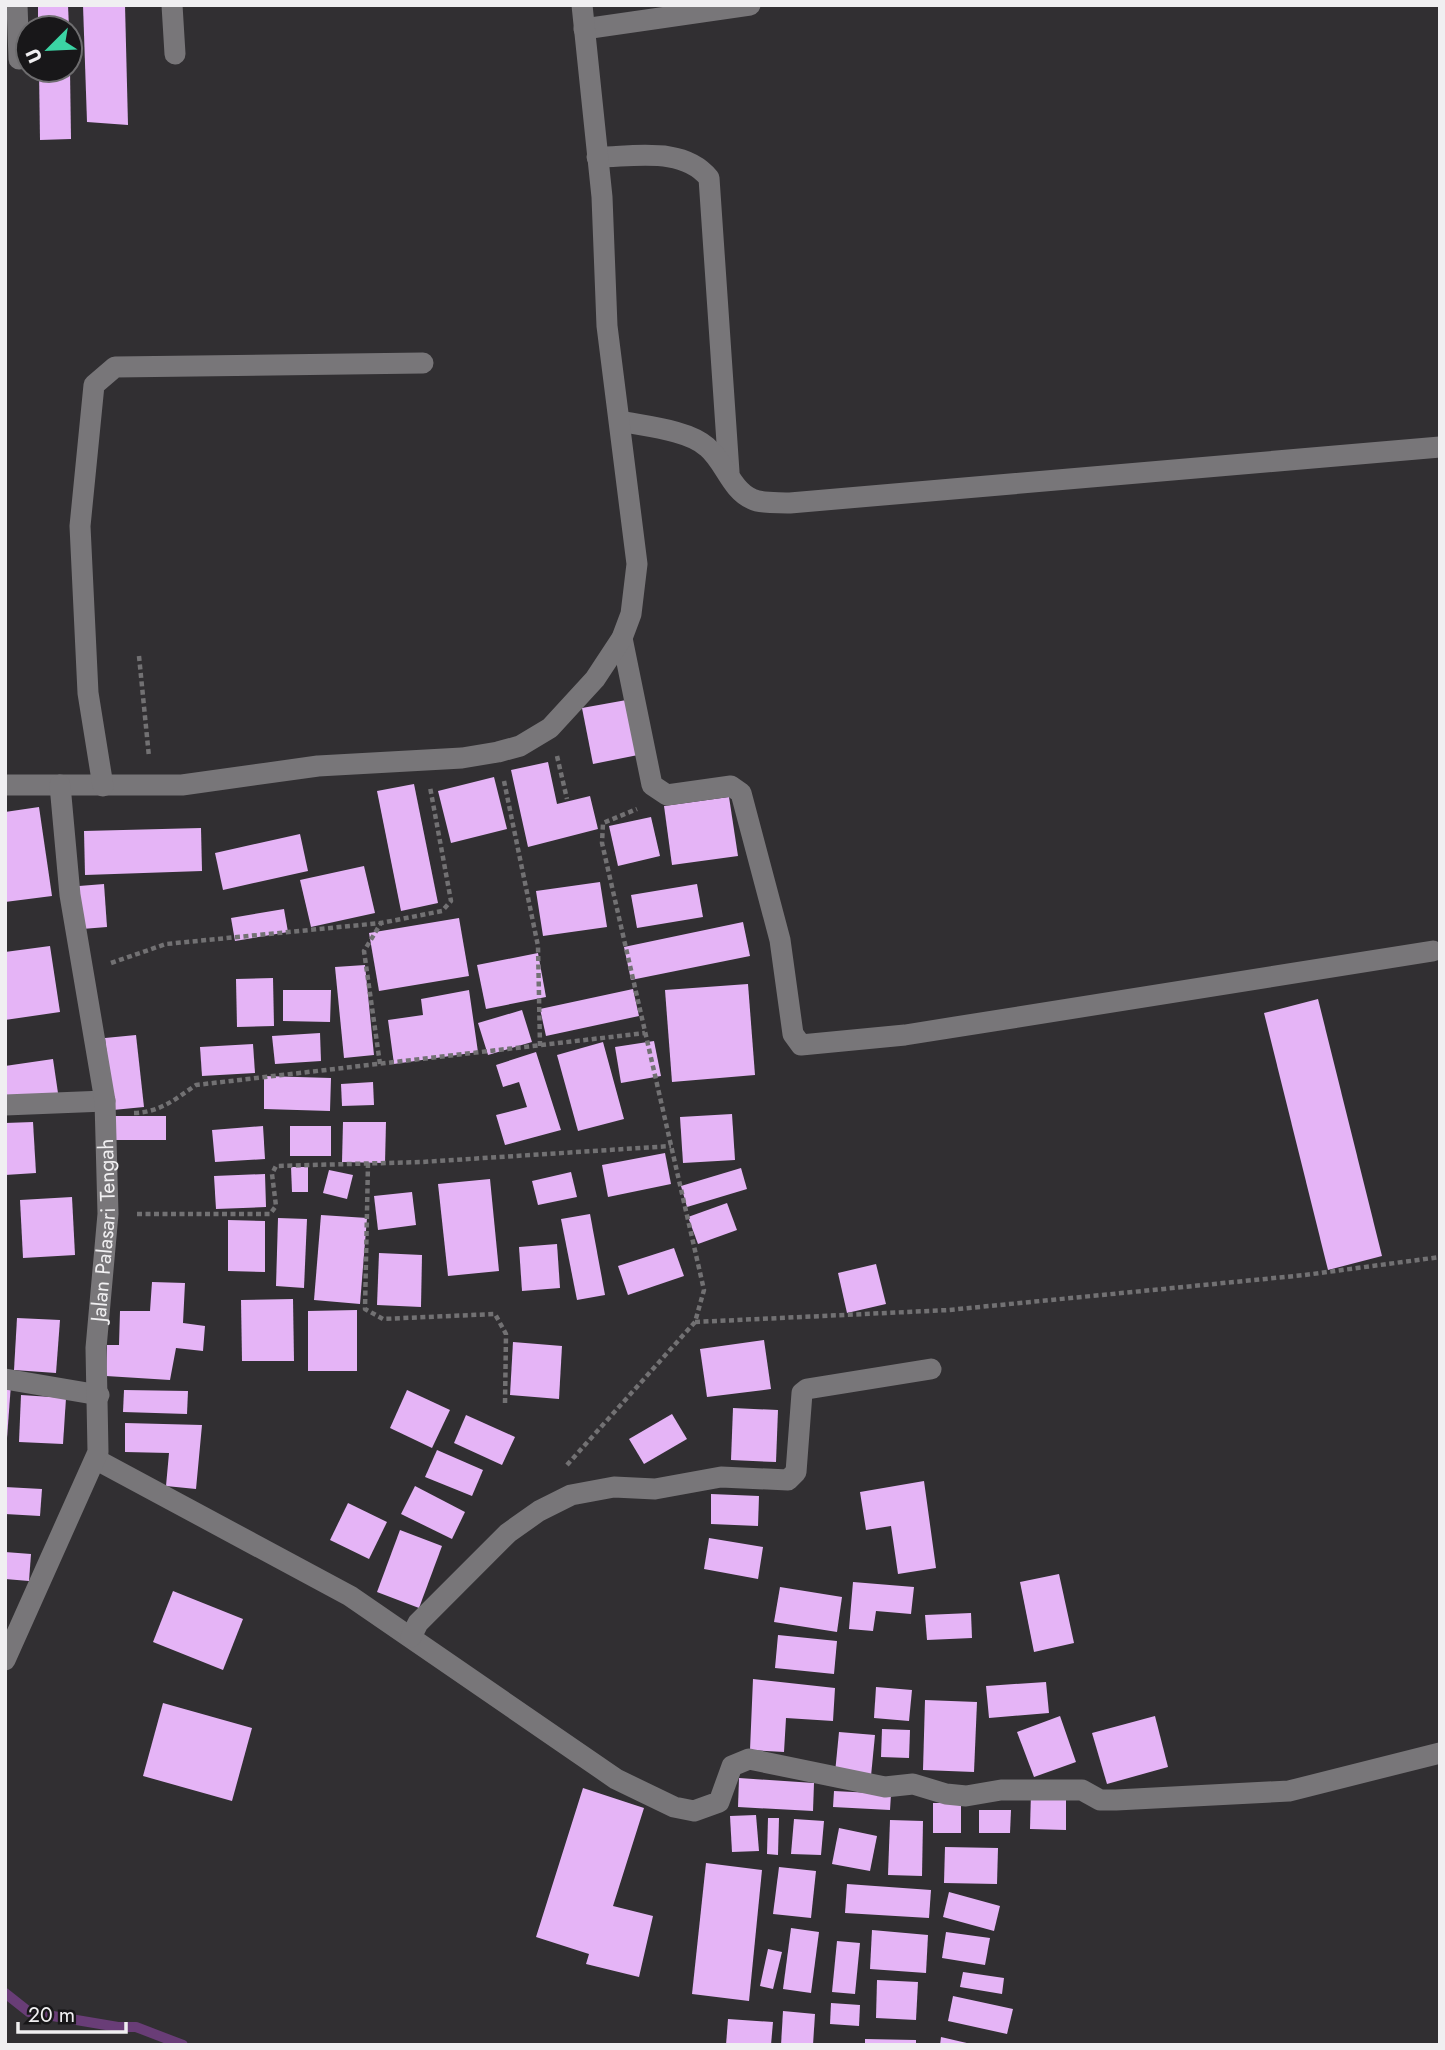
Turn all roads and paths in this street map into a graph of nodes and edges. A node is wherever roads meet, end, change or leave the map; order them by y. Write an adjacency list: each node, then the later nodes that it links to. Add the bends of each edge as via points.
1 (172, 5): 5 (street)
2 (582, 5): 4 (street)
3 (750, 5): 4 (street)
4 (584, 29): 6 (street)
5 (175, 54)
6 (597, 157): 8 (street, via 607,326); 10 (street, via 676,157 700,167 709,178)
7 (423, 363): 20 (street, via 115,368 94,385 80,526 88,693)
8 (620, 421): 10 (street, via 670,431 706,445); 11 (street, via 637,564 631,614)
9 (1440, 447): 10 (street, via 790,503 754,500 737,489)
10 (729, 472)
11 (622, 638): 13 (street, via 577,701); 18 (street)
12 (139, 656): 17 (path)
13 (550, 728): 14 (street, via 520,746); 21 (path)
14 (498, 752): 15 (street); 26 (path, via 538,946)
15 (425, 759): 17 (street); 22 (path, via 451,901 442,911)
16 (60, 785): 19 (street); 20 (street); 24 (street, Jalan Palasari Tengah, via 70,895)
17 (152, 785): 20 (street)
18 (652, 785): 23 (street, via 667,795 731,786 741,793 780,940 793,1034 801,1045 905,1035); 25 (path, via 639,807 603,823 602,843)
19 (5, 786)
20 (103, 786)
21 (567, 799)
22 (380, 923): 24 (path, via 166,944 105,965); 27 (path, via 364,951)
23 (1433, 951)
24 (85, 983): 29 (street, Jalan Palasari Tengah)
25 (645, 1033): 26 (path); 30 (path)
26 (540, 1046): 27 (path)
27 (380, 1064): 29 (path, via 196,1085 172,1104 148,1112)
28 (5, 1105): 29 (street)
29 (105, 1107): 32 (street, Jalan Palasari Tengah)
30 (671, 1146): 31 (path); 34 (path, via 704,1290)
31 (368, 1163): 32 (path, via 276,1166 272,1174 276,1206 270,1214); 38 (path, via 365,1309 383,1319 495,1314 506,1334)
32 (108, 1214): 37 (street, Jalan Palasari Tengah, via 96,1348)
33 (1440, 1256): 34 (path, via 1305,1275 949,1310)
34 (695, 1322): 40 (path)
35 (931, 1369): 41 (street, via 807,1389 802,1393 796,1472 788,1480 721,1477 655,1489 614,1487 571,1495 538,1511 508,1533 418,1623)
36 (5, 1379): 37 (street)
37 (99, 1395): 39 (street, Jalan Palasari Tengah)
38 (505, 1404)
39 (97, 1460): 41 (street, via 350,1596); 42 (street, Jalan Palasari Tengah)
40 (563, 1469)
41 (411, 1637): 43 (street, via 616,1779 674,1807 694,1811 719,1802 732,1766 750,1759 874,1785 913,1784 966,1796 1002,1790 1082,1790 1100,1800 1116,1800 1289,1791)
42 (5, 1660)
43 (1440, 1753)

